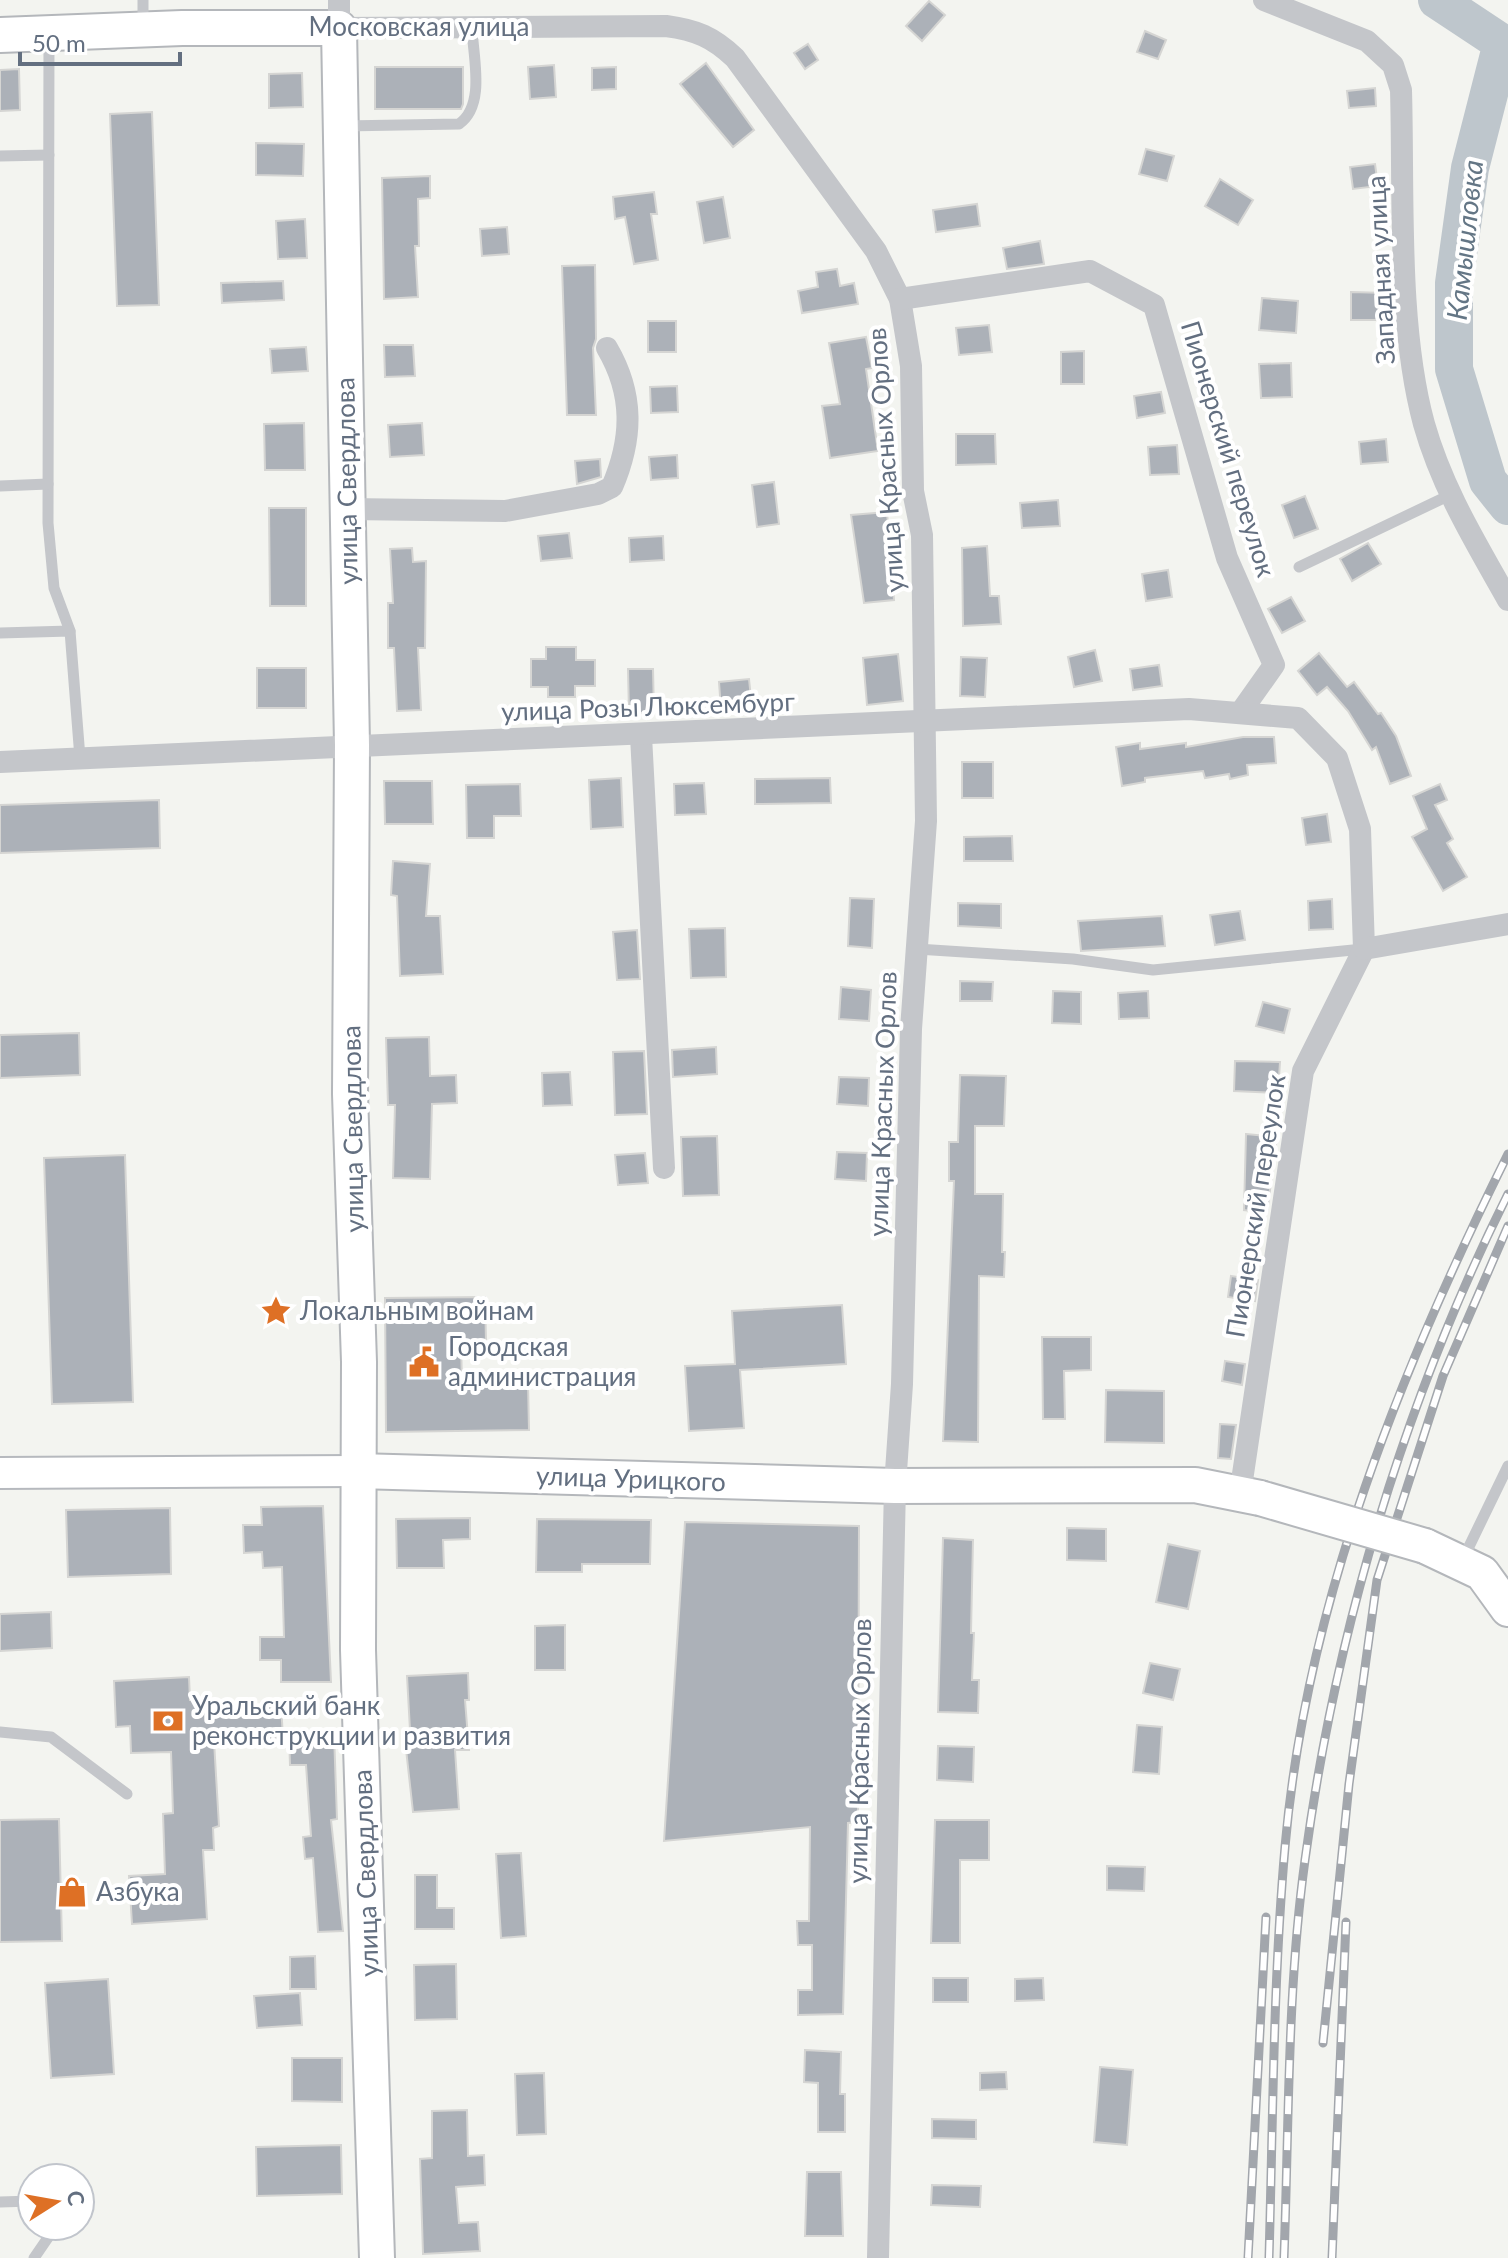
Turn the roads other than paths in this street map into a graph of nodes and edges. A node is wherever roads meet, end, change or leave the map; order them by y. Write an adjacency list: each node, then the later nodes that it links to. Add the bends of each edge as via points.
1 (1264, 0): 15 (street, Западная улица, via 1367,41 1393,65 1401,90 1409,355 1425,425)
2 (143, 14): 3 (main road, Московская улица); 6 (main road, Московская улица)
3 (339, 14): 4 (street, Московская улица); 8 (main road, улица Свердлова)
4 (472, 28): 5 (street, Московская улица); 8 (lane, via 475,103 470,116 459,124)
5 (693, 30): 11 (street, улица Красных Орлов, via 716,40 735,58 876,251)
6 (49, 33): 7 (main road, Московская улица); 9 (lane)
7 (0, 35)
8 (340, 126): 16 (main road, улица Свердлова)
9 (49, 155): 10 (lane); 13 (lane)
10 (0, 156)
11 (900, 299): 21 (street, Пионерский переулок, via 1090,271 1154,305 1227,558 1274,665); 23 (street, улица Красных Орлов, via 911,366 913,491 922,535)
12 (607, 348): 16 (street, via 628,397 628,434 612,487 505,511)
13 (48, 484): 14 (lane); 19 (lane, via 54,588)
14 (0, 486)
15 (1450, 495): 17 (lane); 18 (street, Западная улица)
16 (347, 509): 25 (main road, улица Свердлова)
17 (1299, 567)
18 (1508, 600)
19 (70, 631): 20 (lane); 26 (lane)
20 (0, 633)
21 (1240, 713): 22 (street, улица Розы Люксембург); 23 (street, улица Розы Люксембург, via 1189,709)
22 (1298, 718): 30 (street, Пионерский переулок, via 1337,758 1360,829)
23 (923, 723): 24 (street, улица Розы Люксембург); 29 (street, улица Красных Орлов, via 926,821)
24 (641, 736): 25 (street, улица Розы Люксембург); 31 (street)
25 (352, 745): 26 (street, улица Розы Люксембург); 33 (main road, улица Свердлова, via 350,1094 359,1362)
26 (80, 758): 27 (street, улица Розы Люксембург)
27 (0, 762)
28 (1508, 924): 30 (street)
29 (917, 949): 30 (lane, via 1153,970); 35 (street, улица Красных Орлов)
30 (1364, 949): 36 (street, Пионерский переулок, via 1303,1071)
31 (664, 1168)
32 (1508, 1466): 37 (lane)
33 (357, 1471): 34 (main road, улица Урицкого); 35 (main road, улица Урицкого); 41 (main road, улица Свердлова)
34 (0, 1473)
35 (895, 1486): 36 (main road, улица Урицкого, via 1195,1485); 42 (street, улица Красных Орлов)
36 (1250, 1496): 37 (main road, улица Урицкого, bridge)
37 (1462, 1560): 38 (main road, via 1482,1573)
38 (1508, 1607)
39 (0, 1732): 40 (lane, via 51,1737)
40 (127, 1794)
41 (377, 2258)
42 (878, 2258)

